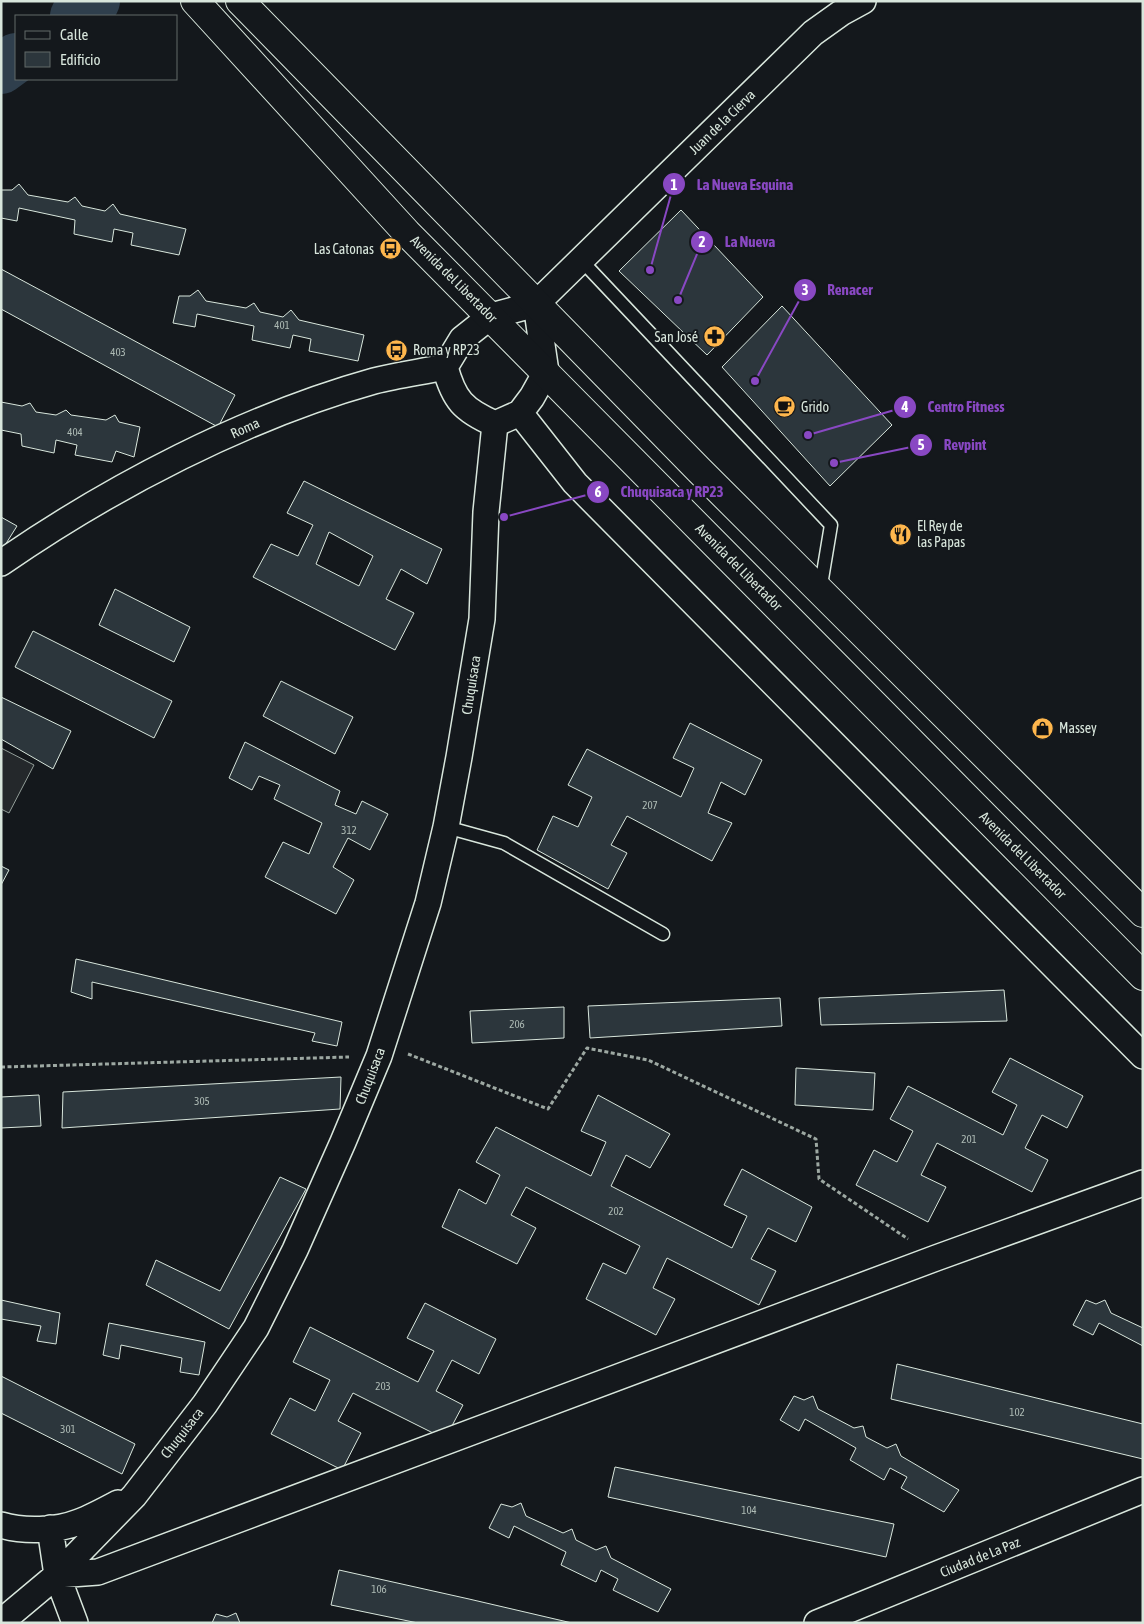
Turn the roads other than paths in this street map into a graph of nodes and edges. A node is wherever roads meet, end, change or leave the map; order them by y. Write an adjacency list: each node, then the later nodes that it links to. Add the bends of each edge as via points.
1 (195, 1): 6 (main road, Avenida del Libertador, via 407,233)
2 (240, 1): 5 (main road)
3 (863, 1): 4 (street, Juan de la Cierva, via 813,33)
4 (581, 260): 5 (street, Juan de la Cierva); 12 (lane, via 831,526)
5 (536, 304): 6 (street, Juan de la Cierva); 8 (street); 12 (main road)
6 (491, 316): 7 (street, via 462,338); 8 (main road, Avenida del Libertador)
7 (444, 367): 10 (street, via 451,389 463,405 478,417); 11 (street, Roma, via 374,381 320,399 181,456 94,503)
8 (546, 372): 9 (street); 16 (main road, Avenida del Libertador)
9 (520, 413): 10 (street); 17 (street, via 575,483)
10 (495, 424): 13 (street, Chuquisaca, via 486,512 482,620)
11 (1, 563)
12 (820, 591): 14 (main road)
13 (446, 827): 15 (lane, via 504,843); 20 (street, Chuquisaca, via 428,903 379,1056 295,1250 256,1328 204,1404)
14 (1143, 913)
15 (663, 934)
16 (1143, 976)
17 (1143, 1056)
18 (1143, 1184): 23 (street, via 936,1258 98,1572)
19 (1143, 1490): 26 (street, Ciudad de La Paz)
20 (134, 1496): 22 (street, via 78,1523); 23 (street, Chuquisaca)
21 (1, 1525): 22 (street, via 15,1529)
22 (50, 1528): 23 (street)
23 (57, 1575): 24 (street, Chuquisaca); 25 (street)
24 (1, 1622)
25 (75, 1623)
26 (817, 1623)

